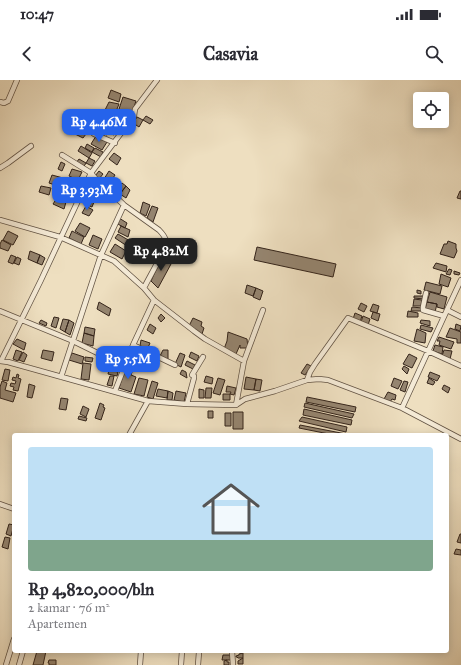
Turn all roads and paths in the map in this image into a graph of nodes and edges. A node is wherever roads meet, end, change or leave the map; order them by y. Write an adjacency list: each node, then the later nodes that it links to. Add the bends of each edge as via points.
1 (17, 80): 3 (street, via 8,101)
2 (157, 80): 5 (street, via 135,109 134,116)
3 (0, 102)
4 (94, 134): 5 (street)
5 (115, 143): 9 (street)
6 (31, 146): 8 (street)
7 (62, 155): 9 (street)
8 (0, 168)
9 (91, 173): 10 (street); 12 (street)
10 (124, 205): 13 (street); 15 (street, via 159,230 166,242)
11 (0, 220): 12 (street)
12 (60, 237): 13 (street); 23 (street)
13 (101, 255): 15 (street, via 114,261); 24 (street)
14 (461, 280): 19 (street)
15 (144, 288): 17 (street)
16 (426, 293): 21 (street, via 423,310)
17 (154, 300): 25 (street); 29 (street, via 205,339)
18 (263, 310): 29 (street)
19 (447, 310): 21 (street); 22 (street)
20 (0, 312): 23 (street)
21 (444, 316): 26 (street)
22 (461, 317)
23 (22, 320): 24 (street); 28 (street)
24 (73, 341): 31 (street); 33 (street)
25 (133, 345): 30 (street); 31 (street)
26 (428, 351): 32 (street); 34 (street, via 348,318 315,364); 39 (street)
27 (202, 357): 37 (street, via 192,375 194,378)
28 (1, 361): 33 (street)
29 (244, 361): 38 (street)
30 (175, 365)
31 (124, 366): 35 (street)
32 (461, 366)
33 (61, 377): 35 (street)
34 (307, 380): 38 (street, via 245,399); 39 (street, via 328,380)
35 (115, 391): 36 (street)
36 (148, 401): 37 (street); 40 (street)
37 (187, 404): 38 (street)
38 (236, 405)
39 (402, 408): 41 (street)
40 (130, 433)
41 (461, 439)
42 (0, 504): 43 (street)
43 (12, 508)
44 (12, 646): 50 (street)
45 (22, 653): 51 (street)
46 (141, 653): 52 (street)
47 (182, 653): 53 (street)
48 (199, 653): 54 (street)
49 (232, 653): 55 (street)
50 (6, 665)
51 (19, 665)
52 (140, 665)
53 (181, 665)
54 (198, 665)
55 (233, 665)

